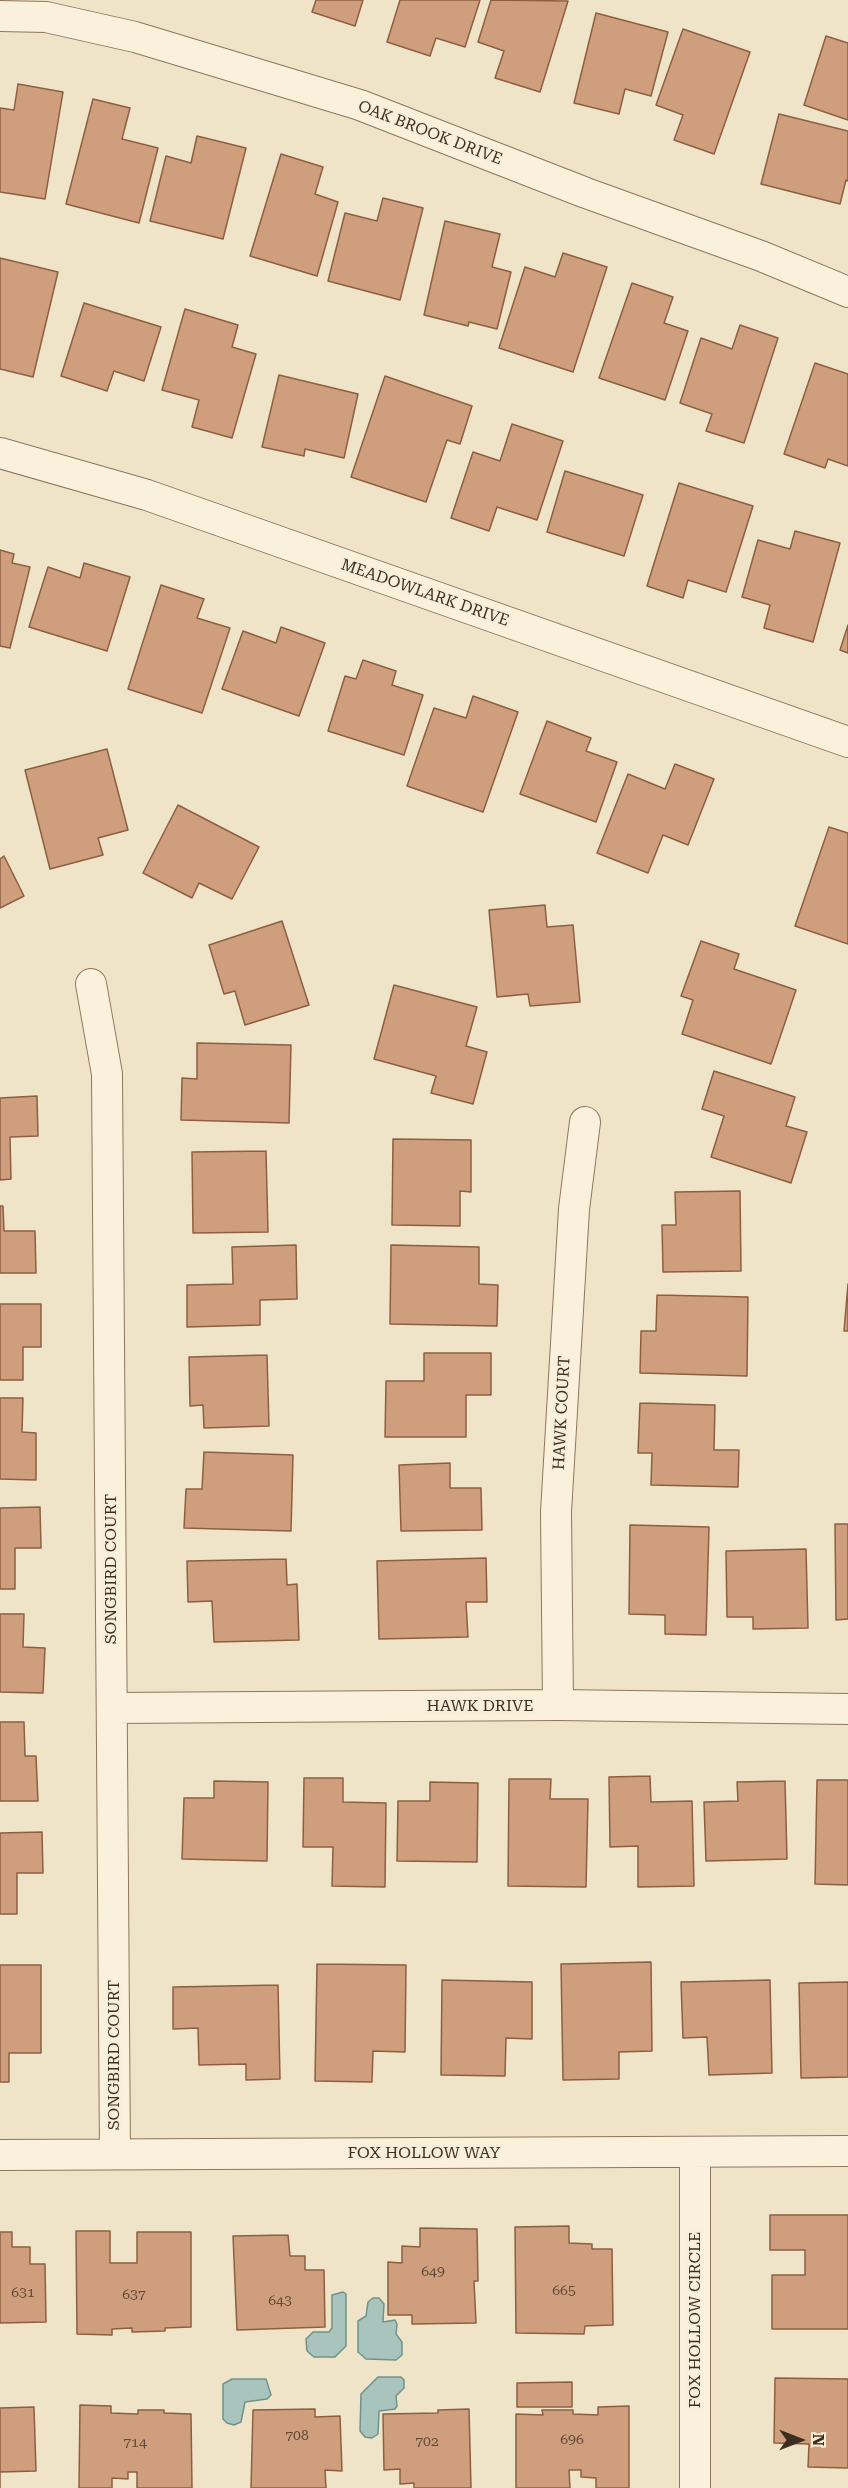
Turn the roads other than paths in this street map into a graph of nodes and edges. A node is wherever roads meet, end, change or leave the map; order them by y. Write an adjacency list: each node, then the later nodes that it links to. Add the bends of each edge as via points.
1 (0, 16): 2 (street, OAK BROOK DRIVE, via 46,17 135,37 360,105)
2 (848, 292)
3 (0, 453): 4 (street, MEADOWLARK DRIVE, via 147,495)
4 (848, 742)
5 (91, 984): 8 (street, SONGBIRD COURT, via 107,1074)
6 (585, 1122): 7 (street, HAWK COURT, via 574,1209 556,1512)
7 (558, 1705): 8 (street, HAWK DRIVE); 9 (street, HAWK DRIVE)
8 (112, 1708): 12 (street, SONGBIRD COURT)
9 (848, 1709)
10 (848, 2151): 11 (street, FOX HOLLOW WAY)
11 (695, 2152): 12 (street, FOX HOLLOW WAY); 14 (street, FOX HOLLOW CIRCLE)
12 (115, 2154): 13 (street, FOX HOLLOW WAY)
13 (0, 2155)
14 (695, 2488)

